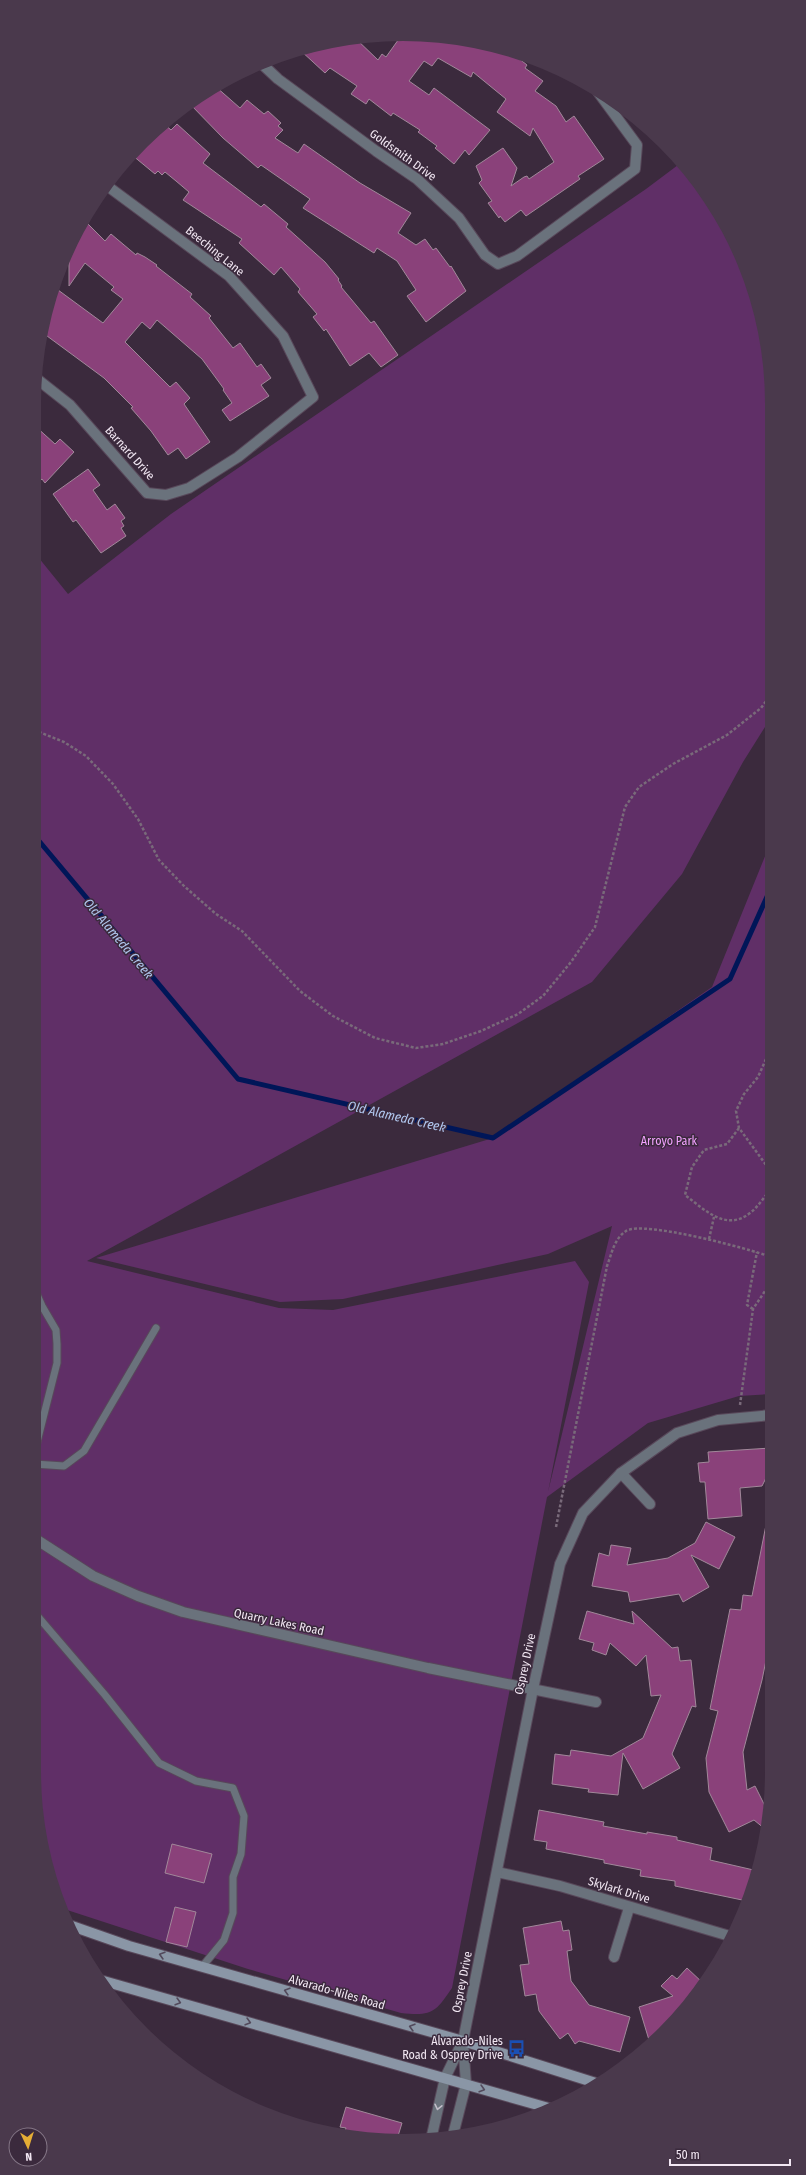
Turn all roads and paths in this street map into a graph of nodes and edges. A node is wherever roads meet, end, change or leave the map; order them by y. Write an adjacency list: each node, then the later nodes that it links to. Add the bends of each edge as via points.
1 (266, 68): 2 (street, Goldsmith Drive, via 417,179 459,218 485,255 498,264 517,256 636,169 637,145)
2 (607, 104)
3 (112, 189): 5 (street, Beeching Lane, via 229,276 283,336)
4 (42, 383): 5 (street, Barnard Drive, via 70,405 148,493 166,495 189,488 238,457)
5 (313, 397)
6 (765, 703): 7 (path, via 727,735 673,764 639,787 625,807 595,928 543,996 518,1014 481,1031 443,1044 416,1048 376,1038 333,1016 300,991 242,931 216,914 159,860 138,819 113,784 86,756 64,742)
7 (41, 733)
8 (765, 1061): 9 (path, via 736,1111)
9 (739, 1128): 10 (path); 12 (path, via 727,1144 704,1150 692,1167 685,1195)
10 (765, 1164)
11 (765, 1196): 12 (path, via 750,1213 732,1221)
12 (714, 1217): 13 (path)
13 (710, 1239): 14 (path); 26 (path, via 642,1228 627,1230 615,1242 607,1266)
14 (757, 1252): 15 (path); 18 (path, via 747,1305)
15 (765, 1255)
16 (765, 1291): 18 (path)
17 (41, 1301): 22 (lane, via 56,1330 57,1363)
18 (752, 1309): 21 (path, via 739,1396)
19 (156, 1328): 23 (lane, via 84,1452 64,1466)
20 (765, 1415): 21 (street, Osprey Drive)
21 (740, 1417): 24 (street, Osprey Drive, via 718,1420 678,1433)
22 (41, 1426)
23 (41, 1464)
24 (621, 1473): 25 (street); 29 (street, Osprey Drive, via 583,1513 560,1564)
25 (650, 1504)
26 (556, 1527)
27 (41, 1542): 29 (street, Quarry Lakes Road, via 94,1576 182,1612)
28 (41, 1620): 36 (lane, via 105,1695 158,1763 196,1781 233,1788 244,1816 241,1854 233,1877 232,1913 224,1940)
29 (533, 1689): 30 (street, Quarry Lakes Road); 31 (street, Osprey Drive)
30 (596, 1702)
31 (497, 1872): 32 (street, Skylark Drive, via 560,1886); 38 (street, Osprey Drive)
32 (629, 1908): 34 (street, Skylark Drive); 35 (street)
33 (76, 1927): 36 (main road, Alvarado-Niles Road, one-way to 33)
34 (726, 1935)
35 (614, 1957)
36 (202, 1967): 38 (main road, Alvarado-Niles Road, one-way to 36)
37 (109, 1983): 39 (main road, one-way to 39)
38 (463, 2042): 39 (street); 40 (main road, Alvarado-Niles Road); 41 (street)
39 (445, 2078): 41 (main road); 44 (street, one-way to 44)
40 (591, 2082)
41 (466, 2084): 42 (main road, one-way to 42); 43 (street)
42 (542, 2106)
43 (454, 2130)
44 (433, 2133)

